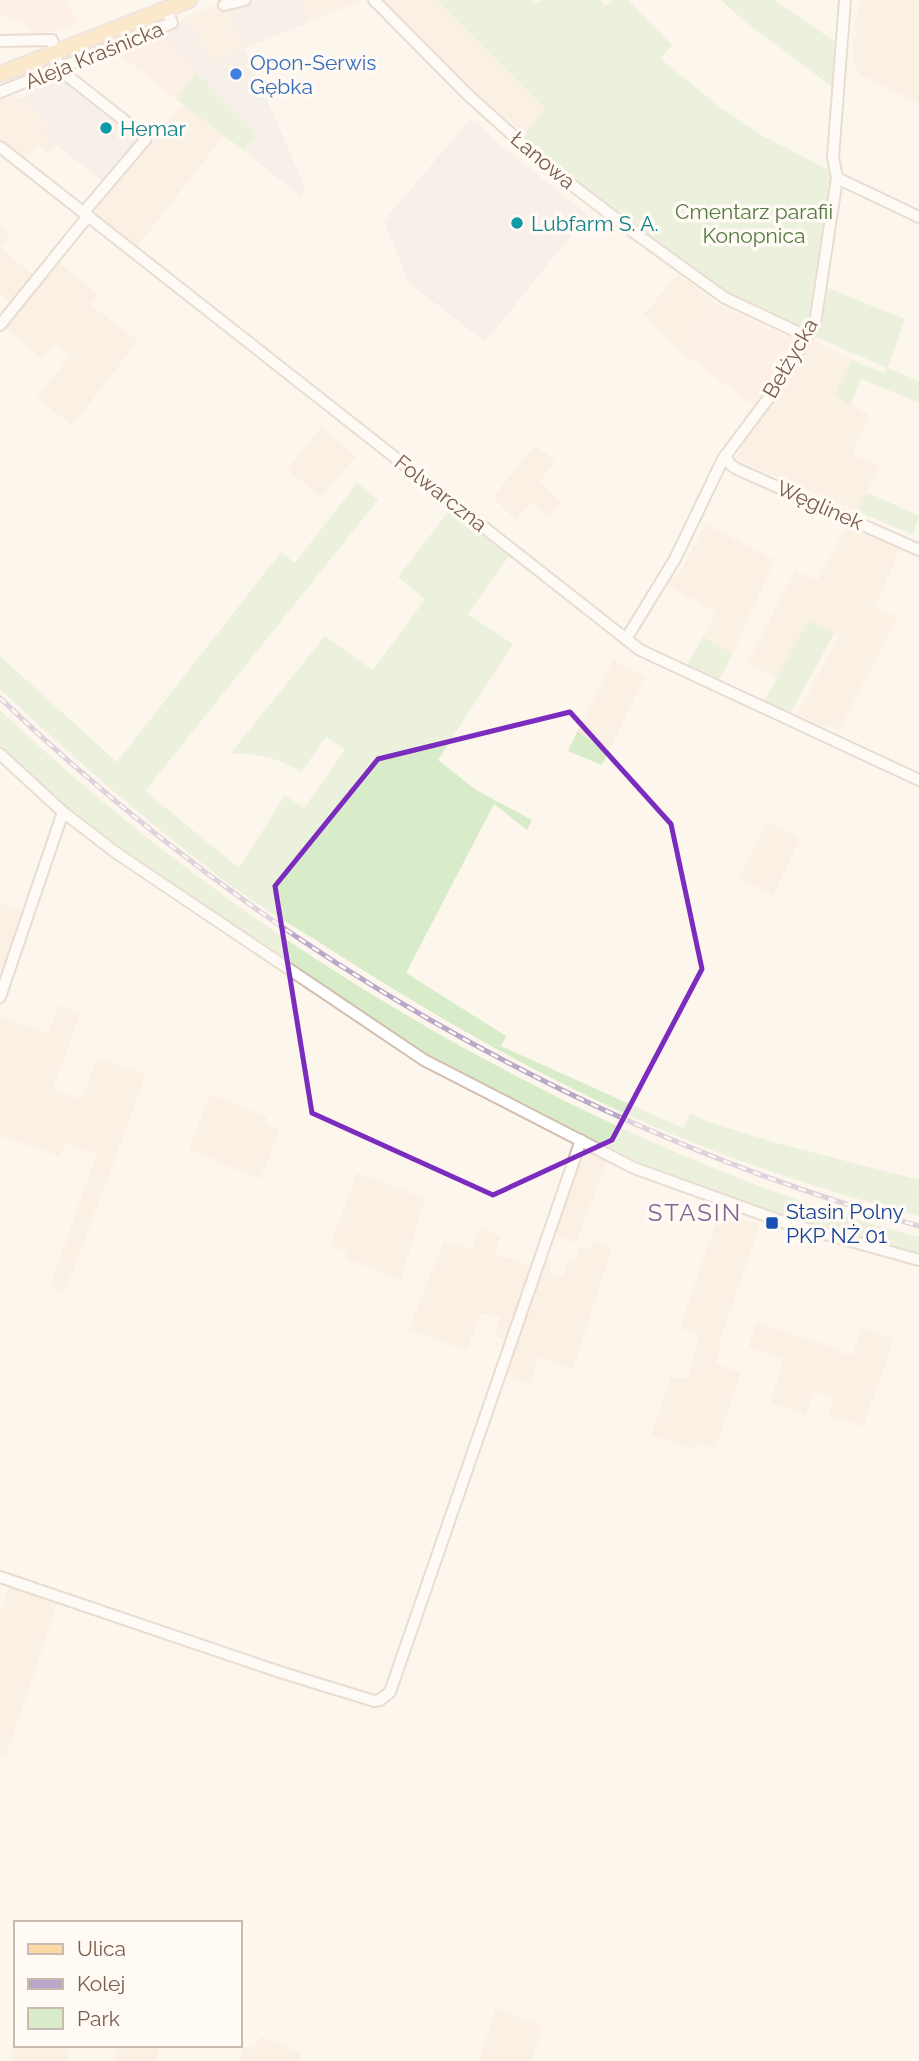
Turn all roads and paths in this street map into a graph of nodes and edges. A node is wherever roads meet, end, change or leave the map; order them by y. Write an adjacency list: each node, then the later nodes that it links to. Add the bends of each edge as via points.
1 (189, 0): 6 (main road, Aleja Kraśnicka)
2 (245, 0): 5 (street)
3 (373, 0): 17 (street, Łanowa, via 546,165 725,298)
4 (845, 0): 13 (street, Bełżycka, via 833,157)
5 (224, 5)
6 (167, 9): 8 (main road, Aleja Kraśnicka); 9 (street, Aleja Kraśnicka, via 172,23)
7 (0, 41): 8 (street, via 52,40)
8 (54, 53): 9 (street); 10 (main road, Aleja Kraśnicka)
9 (59, 69): 11 (street, Aleja Kraśnicka); 14 (street, via 145,140)
10 (1, 74)
11 (0, 92)
12 (0, 147): 14 (street, Folwarczna)
13 (837, 178): 15 (street); 17 (street, Bełżycka, via 815,324)
14 (86, 214): 16 (street); 20 (street, Folwarczna)
15 (919, 217)
16 (0, 325)
17 (806, 335): 18 (street, Bełżycka, via 779,384)
18 (725, 456): 19 (street, Węglinek, via 737,469); 20 (street, Bełżycka, via 675,559)
19 (919, 550)
20 (626, 639): 22 (street, Folwarczna, via 640,650)
21 (0, 754): 23 (street)
22 (919, 780)
23 (63, 812): 24 (street); 25 (street, via 114,852 397,1044)
24 (0, 998)
25 (581, 1140): 26 (street, via 634,1168 734,1205); 27 (street, via 390,1692 380,1700 280,1672)
26 (919, 1260)
27 (0, 1577)

